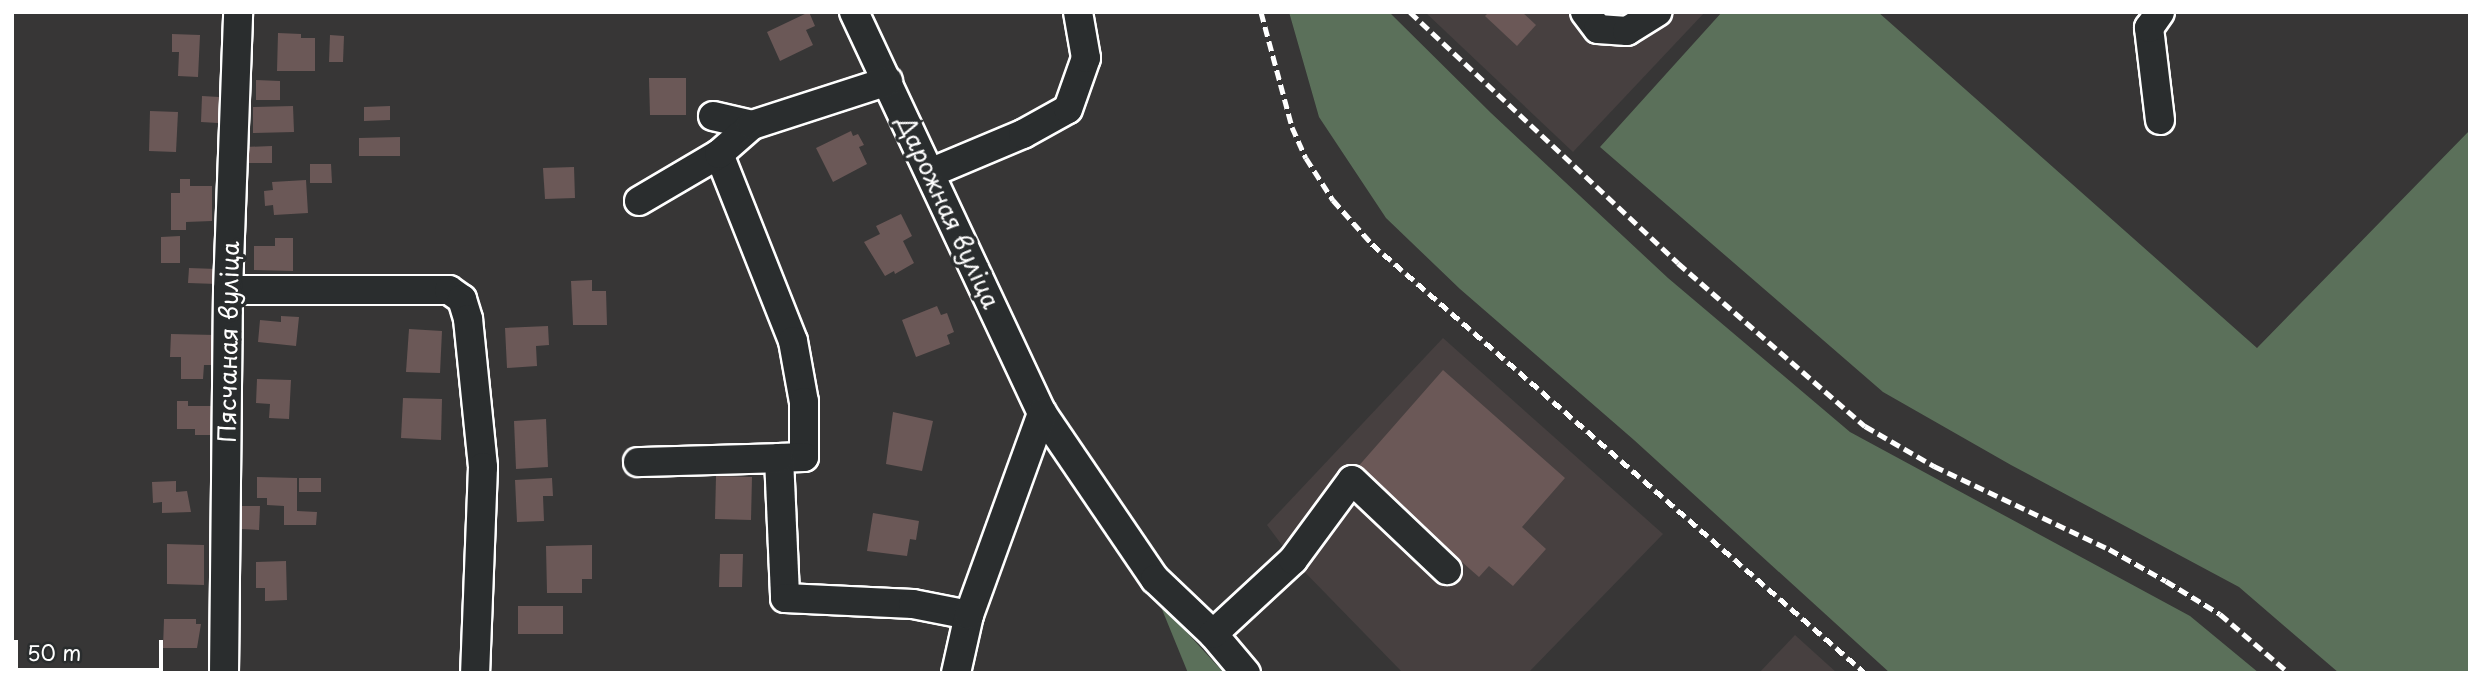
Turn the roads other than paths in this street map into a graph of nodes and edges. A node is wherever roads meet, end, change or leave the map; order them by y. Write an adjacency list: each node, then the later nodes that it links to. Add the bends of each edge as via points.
1 (238, 12): 14 (street, Пясчаная вуліца)
2 (854, 12): 7 (street, Дарожная вуліца)
3 (1077, 12): 12 (street, via 1086,58 1068,109 1023,134)
4 (1585, 12): 5 (street, via 1598,29 1627,31)
5 (1657, 12)
6 (2160, 12): 9 (street, via 2149,28)
7 (888, 81): 10 (street); 12 (street, Дарожная вуліца)
8 (713, 116): 10 (street)
9 (2160, 120)
10 (752, 125): 11 (street)
11 (719, 154): 13 (street); 16 (street, via 793,341 804,402 804,457)
12 (930, 173): 15 (street, Дарожная вуліца)
13 (639, 201)
14 (228, 290): 21 (street, Пясчаная вуліца); 22 (street, via 449,290 462,299 484,467)
15 (1042, 413): 19 (street); 20 (street, Дарожная вуліца, via 1154,579)
16 (779, 458): 17 (street); 19 (street, via 785,597 913,604)
17 (638, 462)
18 (1447, 570): 20 (street, via 1352,480 1293,560)
19 (969, 615): 23 (street)
20 (1213, 634): 24 (street, Дарожная вуліца)
21 (224, 673)
22 (475, 673)
23 (956, 673)
24 (1246, 673)

